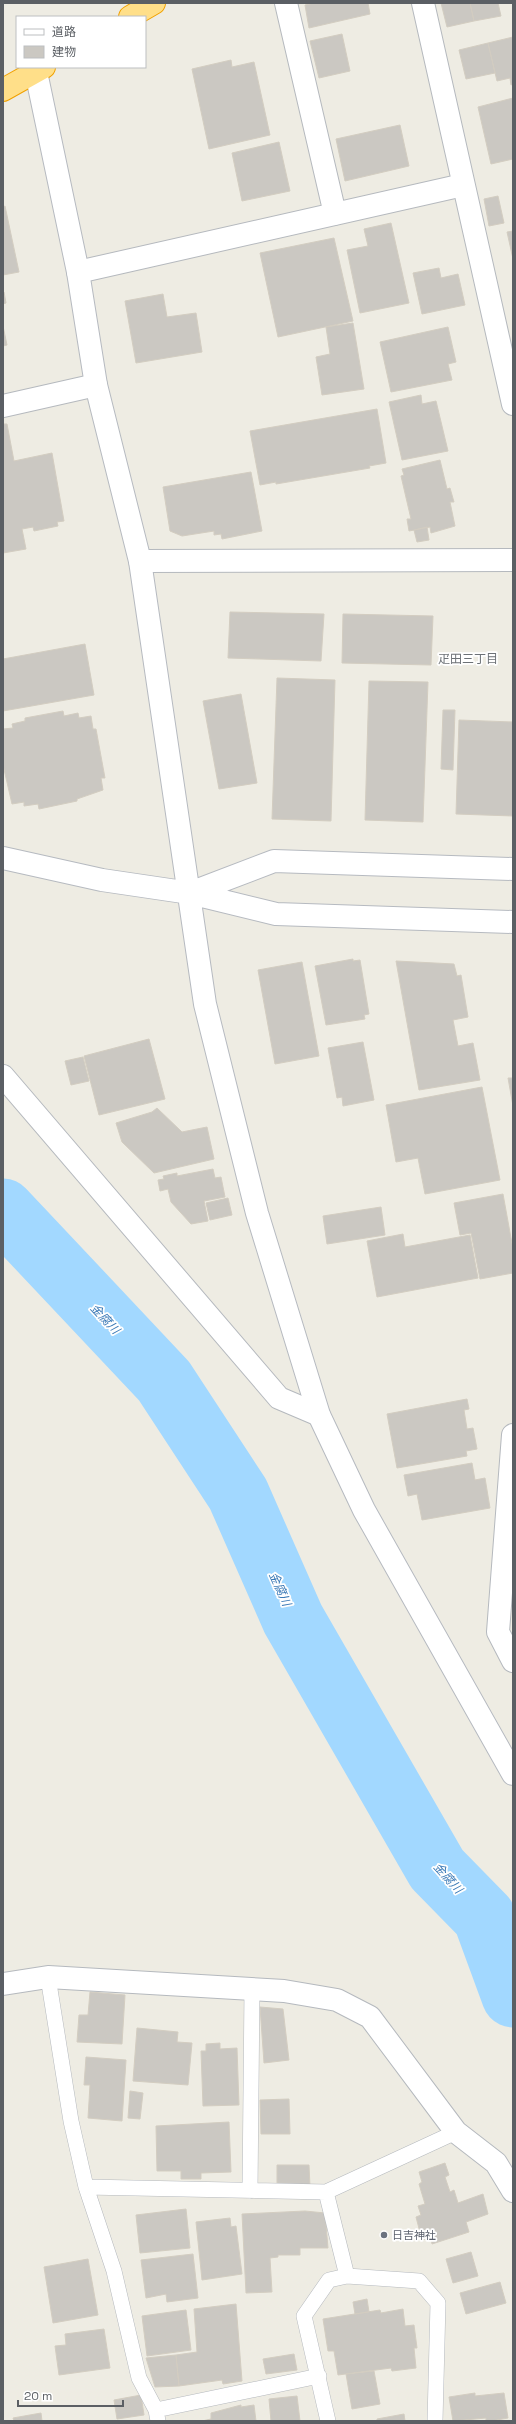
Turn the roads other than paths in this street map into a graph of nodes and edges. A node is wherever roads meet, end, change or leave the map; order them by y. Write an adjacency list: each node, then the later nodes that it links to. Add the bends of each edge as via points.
1 (154, 3): 4 (highway)
2 (286, 3): 8 (street)
3 (422, 3): 7 (street)
4 (132, 16)
5 (40, 70): 6 (highway); 9 (street)
6 (3, 90)
7 (463, 185): 8 (street); 11 (street)
8 (335, 214): 9 (street)
9 (78, 272): 10 (street)
10 (96, 385): 12 (street); 14 (street)
11 (513, 404)
12 (3, 406)
13 (513, 560): 14 (street)
14 (140, 561): 17 (street)
15 (3, 858): 17 (street, via 102,880)
16 (513, 869): 17 (street, via 274,861)
17 (190, 893): 18 (street, via 276,914); 20 (street, via 205,1004 218,1058 257,1213)
18 (513, 922)
19 (3, 1076): 20 (street, via 278,1398)
20 (319, 1415): 23 (street, via 364,1510)
21 (513, 1437): 22 (street, via 498,1632)
22 (513, 1661)
23 (513, 1774)
24 (48, 1977): 25 (street); 26 (street); 28 (lane, via 71,2121)
25 (3, 1984)
26 (252, 1989): 27 (street, via 284,1991 337,2000 370,2017); 29 (lane)
27 (456, 2132): 30 (street, via 496,2163); 31 (lane)
28 (86, 2187): 29 (lane); 34 (lane, via 114,2271 139,2378)
29 (250, 2191): 31 (lane)
30 (513, 2191)
31 (326, 2192): 32 (lane)
32 (347, 2276): 33 (lane, via 329,2280 304,2316); 36 (lane, via 419,2281 438,2303)
33 (319, 2376): 34 (lane); 35 (lane)
34 (157, 2416)
35 (328, 2421)
36 (435, 2421)

